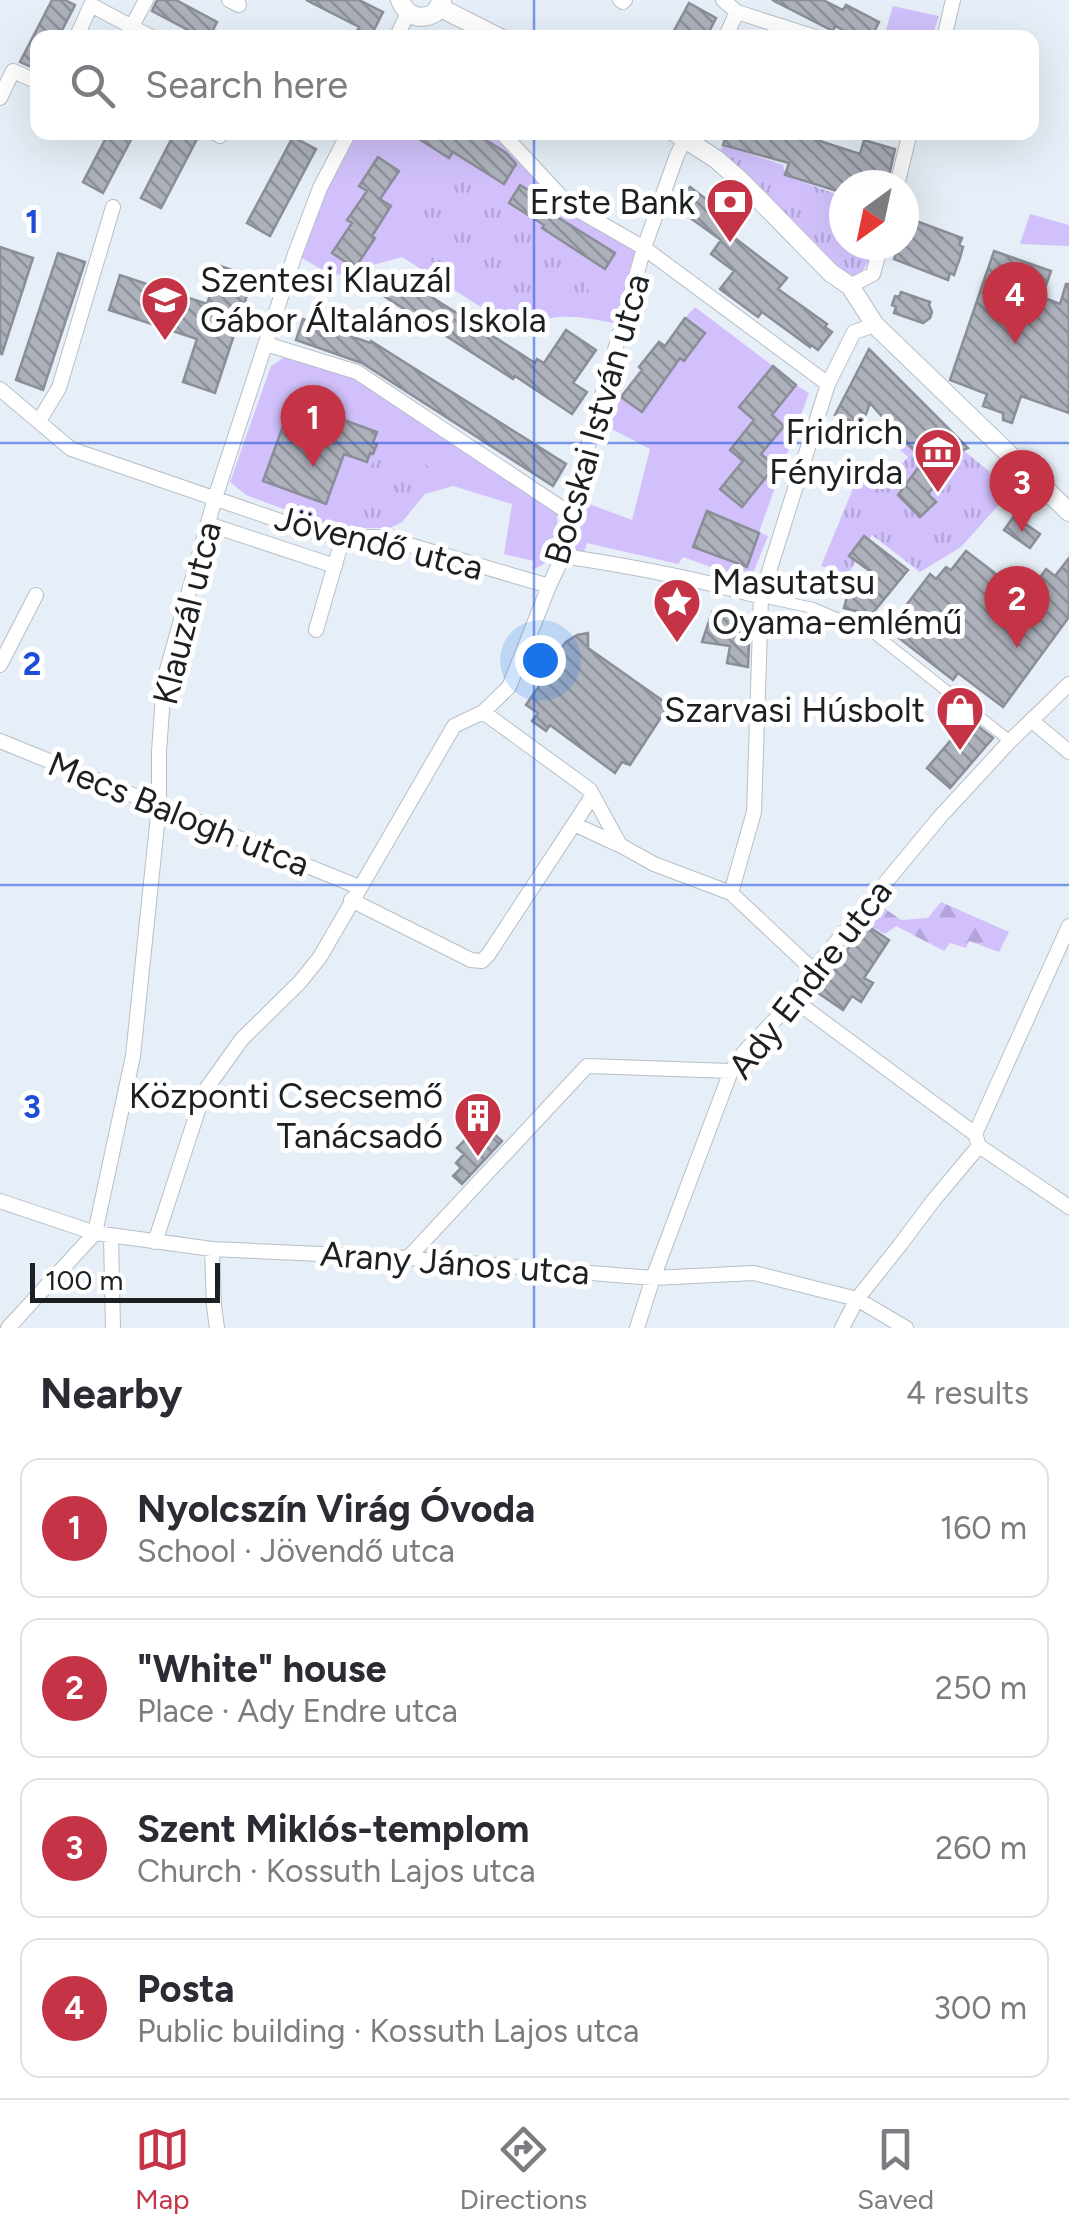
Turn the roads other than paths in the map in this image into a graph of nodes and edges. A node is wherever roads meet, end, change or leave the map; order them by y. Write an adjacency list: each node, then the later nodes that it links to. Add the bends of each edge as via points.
1 (146, 0): 7 (street)
2 (723, 0): 6 (street)
3 (953, 0): 13 (street)
4 (440, 4): 5 (street, via 424,17); 10 (street)
5 (404, 6)
6 (737, 12): 11 (street); 12 (street)
7 (132, 26): 8 (street, via 91,5); 9 (street)
8 (80, 30)
9 (139, 30)
10 (486, 30)
11 (729, 30)
12 (793, 30)
13 (946, 30)
14 (30, 78): 15 (street, via 13,71)
15 (0, 98)
16 (341, 140): 27 (street, Klauzál utca)
17 (509, 140): 23 (street, via 568,204)
18 (679, 140): 23 (street, Bocskai István utca)
19 (685, 140): 25 (street, via 741,181)
20 (908, 140): 21 (street)
21 (900, 170)
22 (113, 207): 30 (street, via 59,388)
23 (644, 248): 28 (street); 33 (street, Bocskai István utca)
24 (877, 260): 25 (street, via 874,274)
25 (850, 286): 26 (street)
26 (875, 325): 28 (street, via 854,332); 32 (street)
27 (266, 344): 31 (street, Klauzál utca); 33 (street, via 357,372)
28 (828, 384): 40 (street)
29 (0, 389): 30 (street, Jövendő utca)
30 (38, 422): 31 (street, Jövendő utca, via 70,449)
31 (215, 498): 34 (street, Klauzál utca); 35 (street, Jövendő utca)
32 (1069, 512)
33 (570, 513): 36 (street, Bocskai István utca)
34 (208, 524): 37 (street); 50 (street, Klauzál utca, via 164,681)
35 (343, 538): 37 (street); 38 (street, Jövendő utca, via 382,537)
36 (564, 556): 38 (street, Bocskai István utca); 40 (street)
37 (334, 566): 41 (street)
38 (549, 586): 44 (street, Bocskai István utca, via 509,687)
39 (36, 595): 42 (street)
40 (761, 597): 47 (street, via 813,608 875,634); 53 (street, via 754,812)
41 (316, 630)
42 (0, 665)
43 (1069, 684): 45 (street, Ady Endre utca)
44 (484, 712): 49 (street); 54 (street, Bocskai István utca, via 454,726)
45 (1031, 720): 47 (street, Ady Endre utca); 48 (street)
46 (0, 741): 50 (street, Mecs Balogh utca)
47 (1010, 741): 56 (street, Ady Endre utca)
48 (1069, 752)
49 (592, 796): 51 (street); 52 (street)
50 (158, 806): 54 (street, Mecs Balogh utca); 62 (street, Klauzál utca, via 133,1056)
51 (574, 824): 52 (street); 54 (street, Mecs Balogh utca, via 482,961)
52 (620, 846): 53 (street)
53 (731, 893): 56 (street)
54 (355, 894): 64 (street, Bocskai István utca, via 320,957 242,1039 204,1092)
55 (1069, 926): 59 (street)
56 (813, 970): 57 (street, Ady Endre utca)
57 (794, 1000): 58 (street, Ady Endre utca); 59 (street)
58 (731, 1071): 66 (street, via 587,1066); 67 (street, Ady Endre utca)
59 (977, 1140): 61 (street); 68 (street)
60 (0, 1201): 62 (street, Arany János utca)
61 (1069, 1207)
62 (95, 1233): 63 (street, Arany János utca); 69 (street)
63 (111, 1236): 64 (street, Arany János utca); 70 (street)
64 (155, 1242): 65 (street, Arany János utca)
65 (212, 1249): 66 (street, Arany János utca); 71 (street)
66 (408, 1258): 67 (street, Arany János utca)
67 (653, 1278): 68 (street, Arany János utca, via 754,1273); 72 (street, Ady Endre utca)
68 (856, 1299): 73 (street); 74 (street, Arany János utca)
69 (8, 1328)
70 (113, 1328)
71 (218, 1328)
72 (637, 1328)
73 (842, 1328)
74 (906, 1328)

